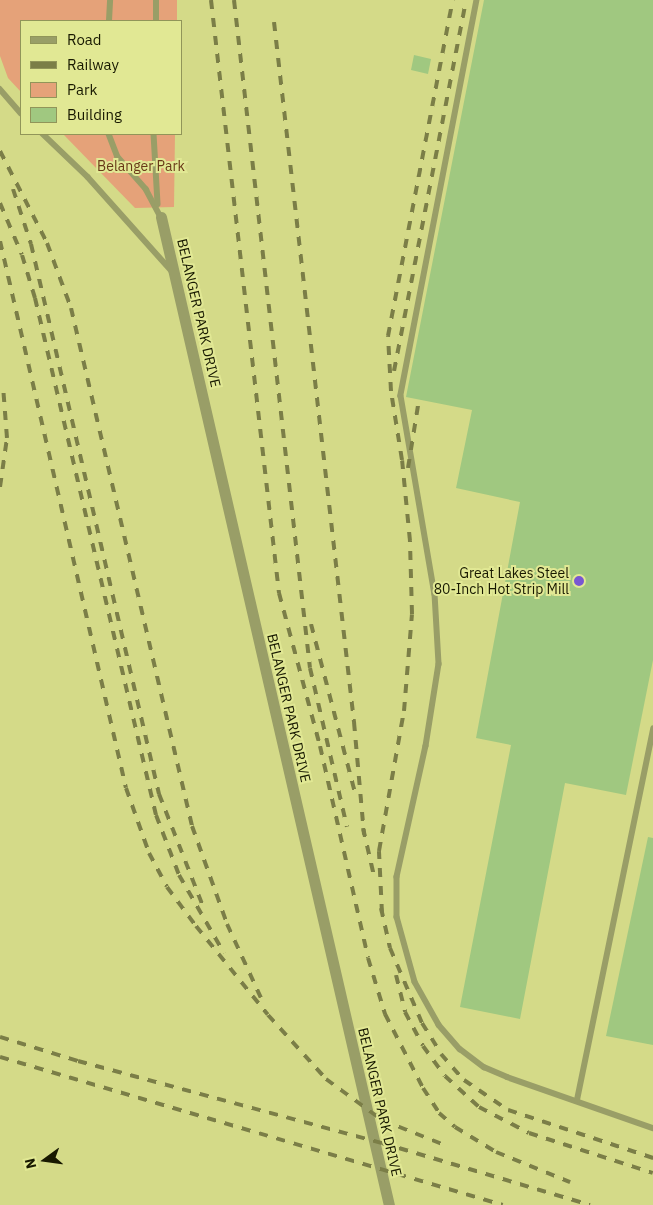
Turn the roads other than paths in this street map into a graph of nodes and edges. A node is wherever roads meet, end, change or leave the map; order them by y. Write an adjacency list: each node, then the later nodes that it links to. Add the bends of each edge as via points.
1 (110, 0): 4 (lane)
2 (156, 0): 5 (lane)
3 (477, 0): 14 (lane, via 402,396 435,594 439,664 426,746 397,877 397,917 415,982 439,1025 460,1049 484,1067)
4 (110, 20)
5 (156, 20)
6 (0, 88): 7 (lane)
7 (20, 112)
8 (44, 135): 12 (lane, via 98,188)
9 (109, 135): 11 (lane, via 118,157 146,189)
10 (154, 135): 11 (lane, via 153,163)
11 (160, 214): 12 (street, BELANGER PARK DRIVE)
12 (174, 274): 16 (street, BELANGER PARK DRIVE)
13 (653, 729): 14 (lane)
14 (577, 1100): 15 (lane)
15 (653, 1128)
16 (388, 1205)

